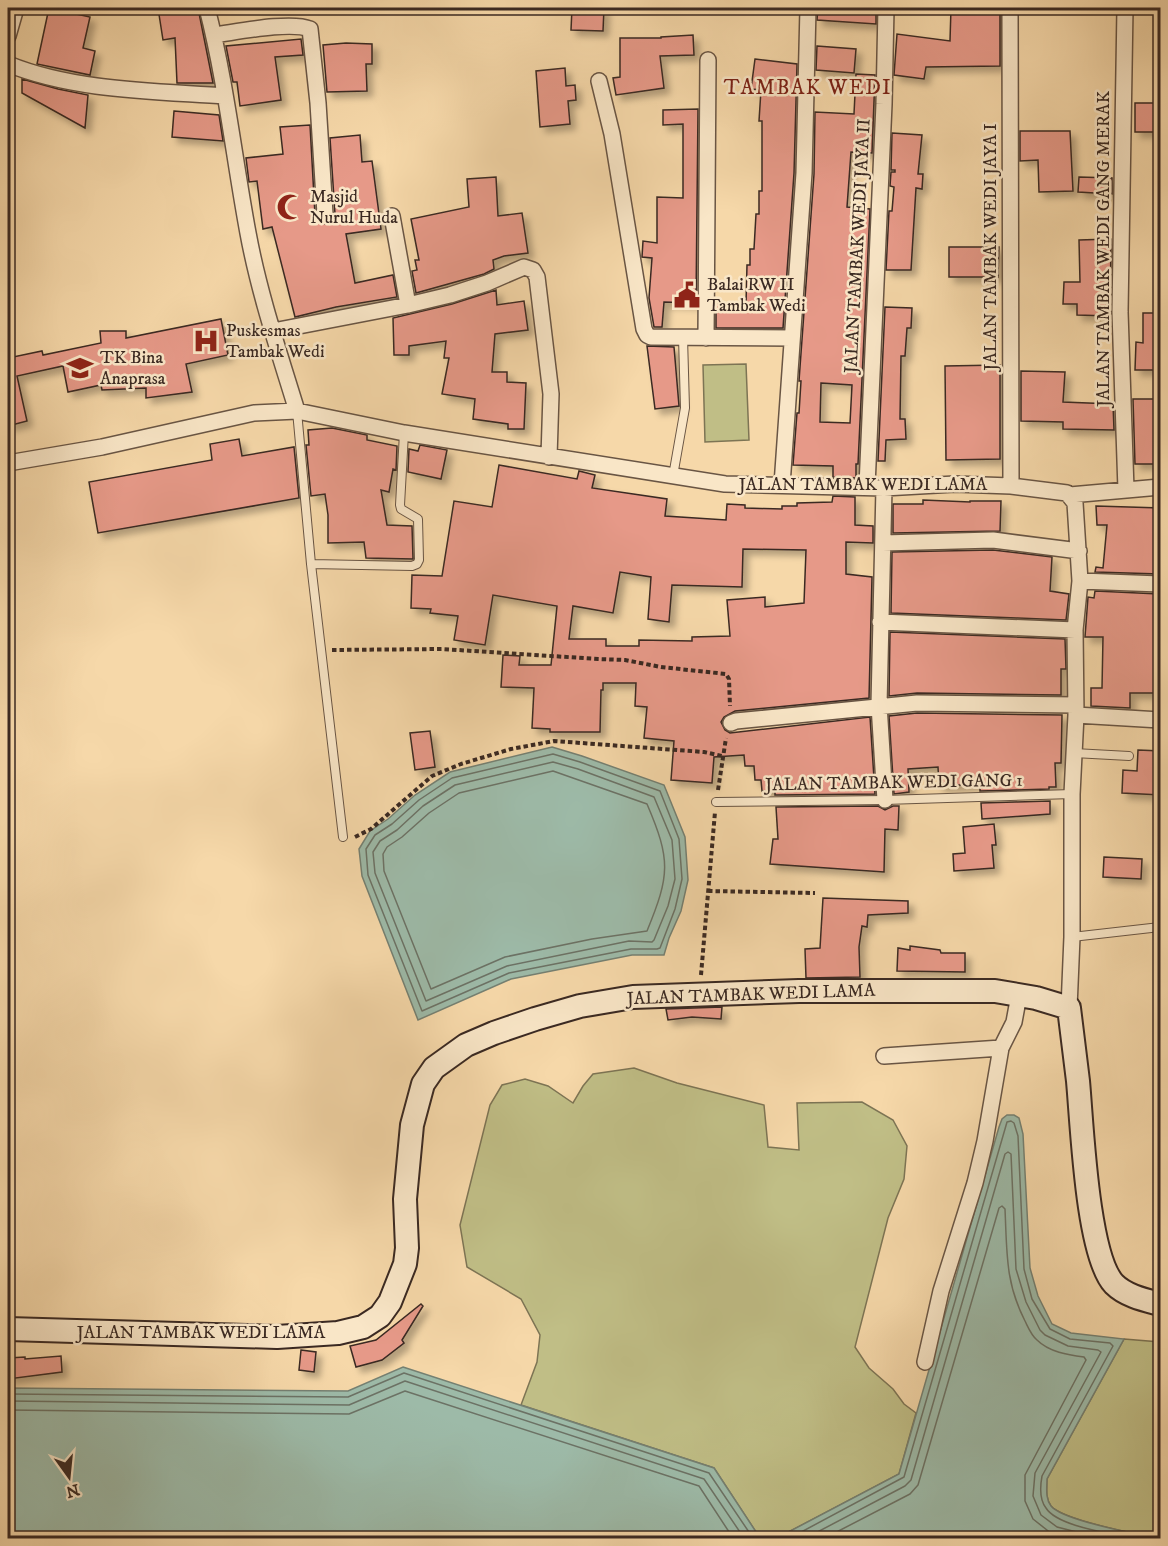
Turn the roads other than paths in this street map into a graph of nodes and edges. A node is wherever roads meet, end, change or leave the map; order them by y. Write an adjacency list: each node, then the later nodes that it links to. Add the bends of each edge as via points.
1 (16, 8): 8 (street)
2 (207, 8): 7 (street)
3 (808, 8): 19 (street, via 804,173)
4 (886, 8): 26 (street, JALAN TAMBAK WEDI JAYA II)
5 (1010, 8): 27 (street, JALAN TAMBAK WEDI JAYA I)
6 (1125, 8): 30 (street, JALAN TAMBAK WEDI GANG MERAK, via 1120,312)
7 (214, 35): 12 (street); 13 (street, via 288,27 310,29)
8 (8, 36)
9 (708, 60): 18 (street)
10 (8, 64): 12 (street, via 65,81)
11 (599, 81): 17 (street, via 612,134 644,329 651,337)
12 (225, 96): 16 (street, via 249,236)
13 (326, 214)
14 (392, 216): 15 (street)
15 (408, 305): 16 (street); 22 (street, via 460,292 524,267 533,270 551,394)
16 (273, 331): 20 (street)
17 (683, 337): 18 (street); 24 (lane, via 685,408)
18 (706, 338): 19 (street)
19 (792, 338): 25 (street)
20 (297, 411): 21 (street, JALAN TAMBAK WEDI LAMA); 23 (street, JALAN TAMBAK WEDI LAMA, via 254,413 102,447); 34 (lane)
21 (404, 433): 22 (street, JALAN TAMBAK WEDI LAMA); 34 (lane, via 400,505 418,519 417,564)
22 (549, 457): 24 (street, JALAN TAMBAK WEDI LAMA)
23 (8, 463)
24 (673, 476): 25 (street, JALAN TAMBAK WEDI LAMA, via 724,484)
25 (782, 486): 26 (street, JALAN TAMBAK WEDI LAMA)
26 (867, 486): 29 (street, JALAN TAMBAK WEDI LAMA)
27 (1011, 486): 29 (street, JALAN TAMBAK WEDI LAMA); 31 (street, JALAN TAMBAK WEDI LAMA)
28 (1161, 487): 30 (street, JALAN TAMBAK WEDI LAMA)
29 (884, 488): 32 (street)
30 (1126, 490): 31 (street, JALAN TAMBAK WEDI LAMA)
31 (1070, 495): 33 (street, via 1075,503)
32 (883, 543): 33 (street, via 993,540); 37 (street)
33 (1079, 551): 35 (street)
34 (311, 564): 48 (lane)
35 (1080, 581): 36 (street); 38 (street)
36 (1161, 584)
37 (880, 622): 38 (street); 39 (street)
38 (1075, 630): 40 (street)
39 (879, 705): 40 (street); 42 (street); 46 (street)
40 (1075, 710): 41 (street); 43 (street)
41 (1161, 720)
42 (731, 723)
43 (1074, 753): 44 (lane); 45 (street)
44 (1129, 756)
45 (1072, 794): 46 (lane, JALAN TAMBAK WEDI GANG 1); 50 (street)
46 (885, 800): 47 (lane, JALAN TAMBAK WEDI GANG 1)
47 (716, 802)
48 (343, 837)
49 (1161, 927): 50 (lane)
50 (1071, 944): 52 (street)
51 (1018, 995): 52 (street, JALAN TAMBAK WEDI LAMA); 53 (street, via 1014,1022); 56 (street, JALAN TAMBAK WEDI LAMA, via 995,991 884,990 633,997 535,1019 466,1046 434,1068 423,1084 412,1125 405,1199 405,1264 390,1302 380,1316 363,1327 338,1333 277,1337)
52 (1069, 1008): 55 (street, via 1090,1207 1103,1264 1121,1289)
53 (1002, 1048): 54 (street); 57 (street, via 980,1162 941,1291)
54 (884, 1056)
55 (1161, 1304)
56 (8, 1329)
57 (925, 1362)

